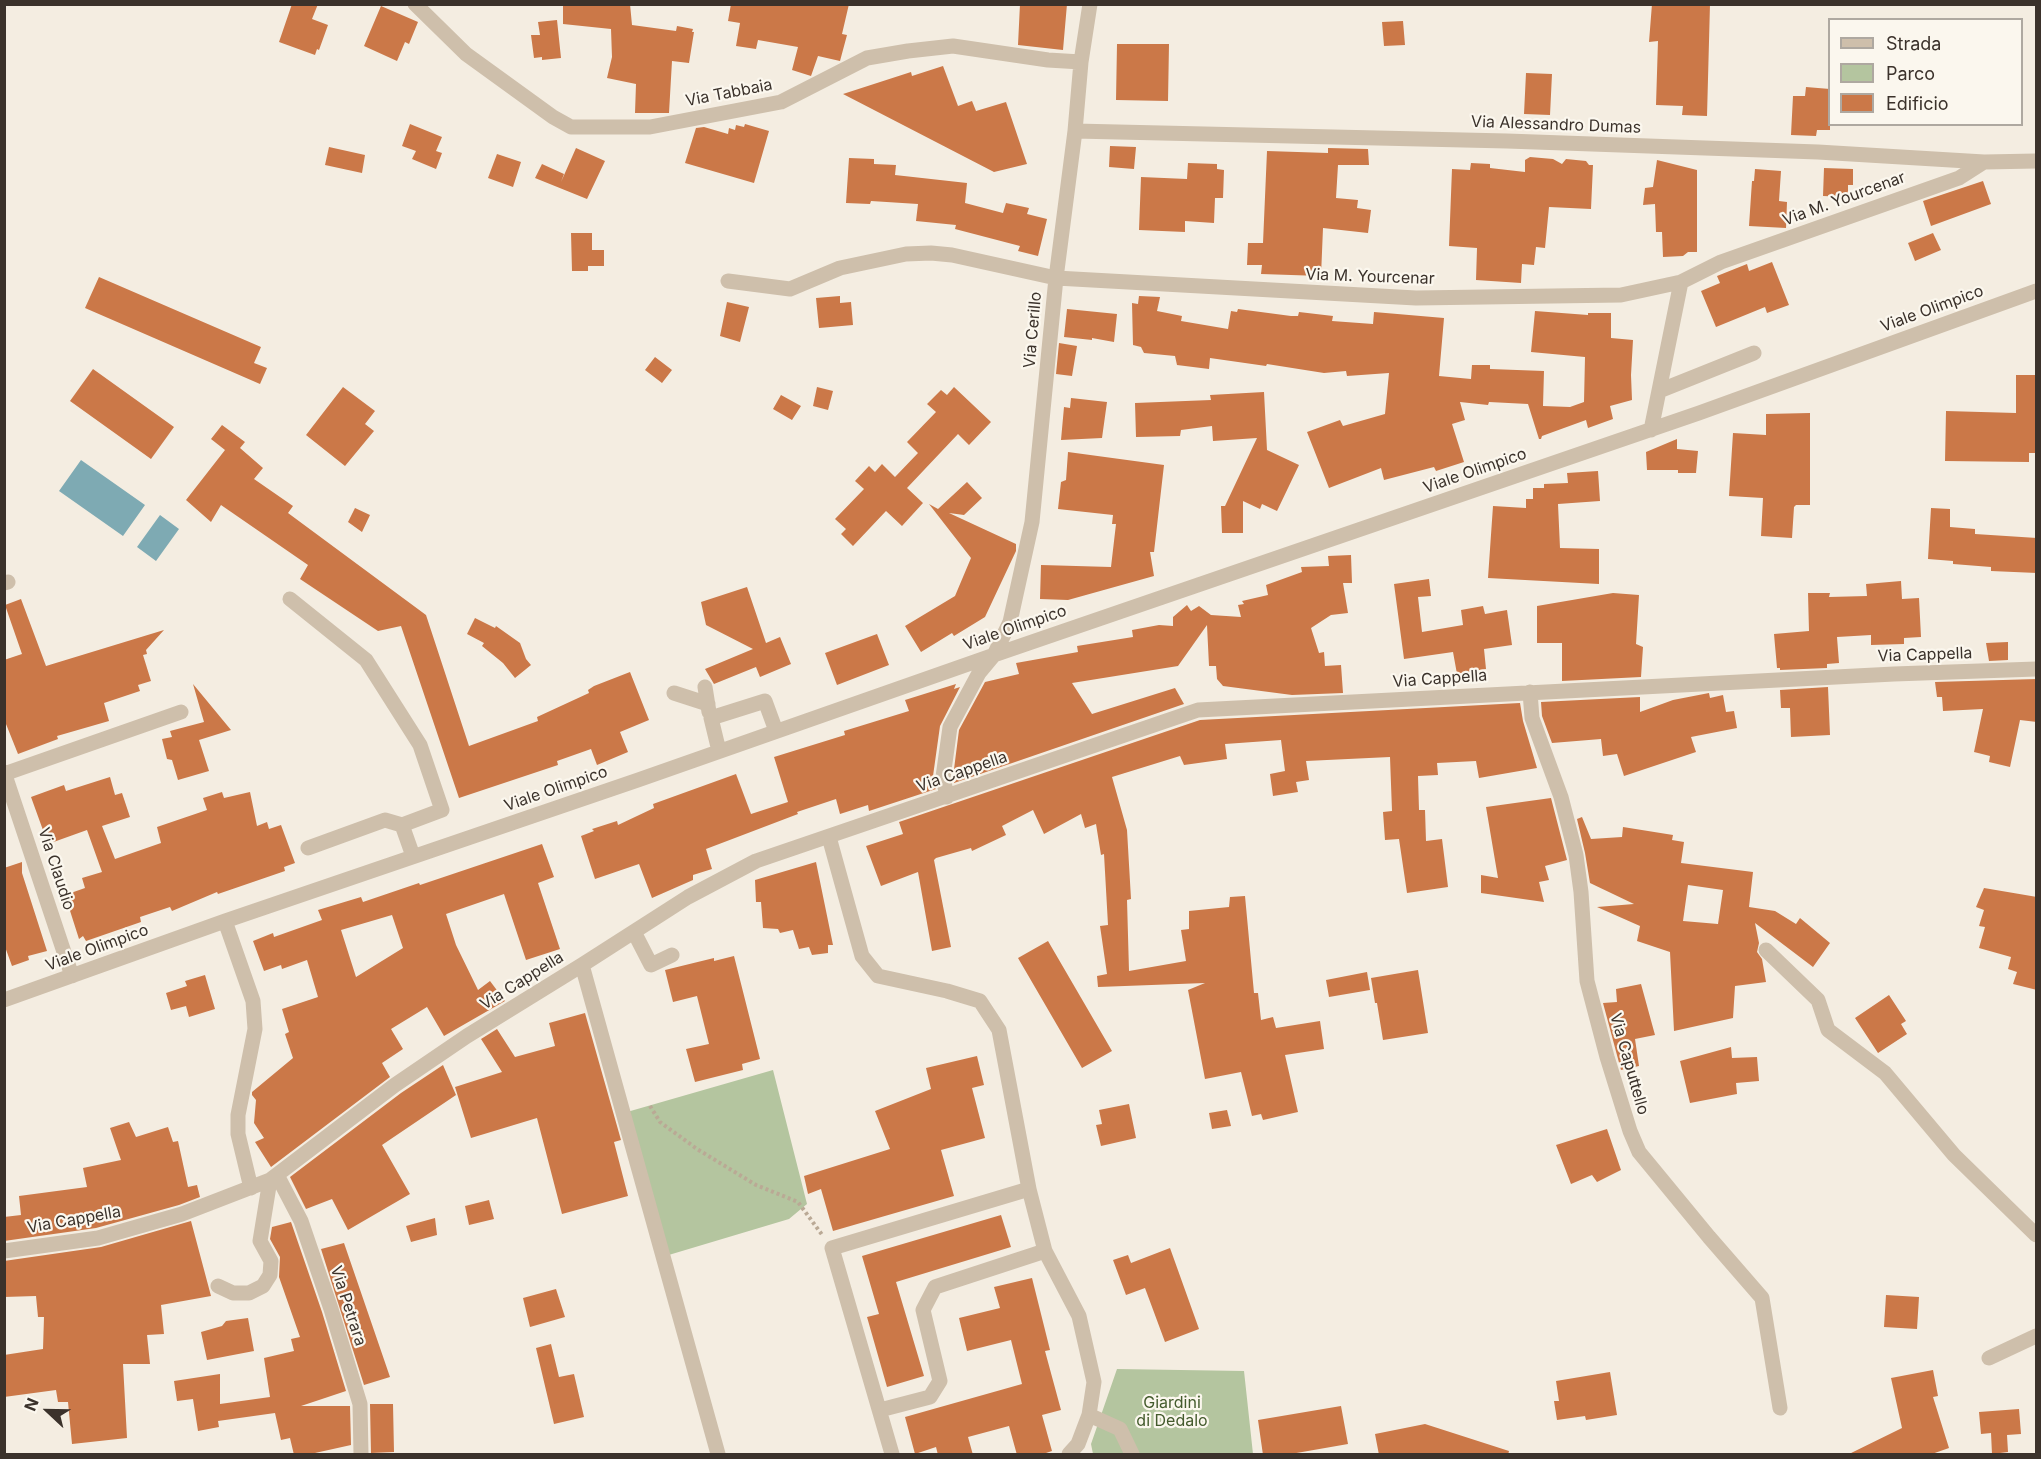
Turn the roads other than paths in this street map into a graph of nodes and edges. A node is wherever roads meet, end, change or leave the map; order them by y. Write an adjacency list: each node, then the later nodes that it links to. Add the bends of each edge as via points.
1 (415, 4): 3 (street, Via Tabbaia, via 466,54 571,127 650,127 781,102 867,58 908,51 953,46)
2 (1090, 4): 3 (street, Via Cerillo)
3 (1081, 62): 4 (street, Via Cerillo)
4 (1075, 131): 6 (street, Via Alessandro Dumas, via 1770,150); 7 (street, Via Cerillo)
5 (2037, 161): 6 (street, Via Alessandro Dumas)
6 (1984, 162): 9 (street, Via M. Yourcenar, via 1959,178 1721,262)
7 (1056, 278): 8 (street, Via M. Yourcenar, via 931,253 906,254 840,268 790,289); 9 (street, Via M. Yourcenar, via 1416,298 1621,295); 15 (street, Via Cerillo, via 1032,522 1010,621)
8 (728, 281)
9 (1681, 282): 12 (street)
10 (2037, 291): 13 (street, Viale Olimpico)
11 (1754, 353): 12 (street)
12 (1659, 391): 13 (street)
13 (1651, 430): 15 (street, Viale Olimpico)
14 (290, 599): 26 (street, via 366,660 420,745 442,810)
15 (993, 655): 22 (street, Viale Olimpico); 25 (street, Via Cerillo, via 950,727 943,777)
16 (2037, 669): 18 (street, Via Cappella)
17 (705, 687): 20 (street)
18 (1530, 692): 25 (street, Via Cappella, via 1198,710); 46 (street, Via Caputtello, via 1532,718 1561,797 1576,855 1587,981 1630,1131 1639,1152 1762,1298)
19 (674, 693): 20 (street)
20 (709, 711): 22 (street, via 765,701); 23 (street)
21 (181, 712): 24 (street, Via Claudio)
22 (776, 731): 23 (street, Viale Olimpico)
23 (719, 752): 29 (street, Viale Olimpico)
24 (5, 774): 35 (street, Via Claudio)
25 (947, 797): 27 (street, Via Cappella)
26 (402, 825): 28 (street, via 385,820); 29 (street)
27 (829, 837): 31 (street, Via Cappella, via 756,861 688,897); 39 (street, via 862,957 878,976 980,1001 999,1030)
28 (308, 848)
29 (413, 856): 30 (street, Viale Olimpico)
30 (225, 921): 35 (street, Viale Olimpico); 38 (street, via 253,1001 255,1029 238,1115 238,1134)
31 (634, 932): 33 (street, via 651,964); 34 (street, Via Cappella)
32 (1766, 950): 40 (street, via 1818,1000 1828,1030 1885,1073 1954,1155)
33 (672, 955)
34 (582, 965): 37 (street, Via Cappella, via 395,1085); 50 (street)
35 (72, 976): 36 (street, Viale Olimpico)
36 (4, 1000)
37 (274, 1178): 38 (street, Via Cappella); 43 (street, via 260,1241 271,1261 270,1275 263,1286 249,1293 233,1293); 49 (street, Via Petrara, via 301,1221 331,1309 360,1404)
38 (251, 1188): 41 (street, Via Cappella, via 182,1214 98,1238)
39 (1029, 1189): 42 (street); 47 (street, via 832,1248)
40 (2037, 1235)
41 (4, 1251)
42 (1046, 1251): 47 (street, via 935,1287 923,1310 940,1381 930,1397); 48 (street, via 1079,1316 1094,1382)
43 (218, 1286)
44 (2037, 1335): 45 (street)
45 (1989, 1358)
46 (1780, 1407)
47 (880, 1410): 51 (street)
48 (1089, 1415): 52 (street, via 1078,1444); 53 (street, via 1120,1429)
49 (361, 1455)
50 (718, 1455)
51 (892, 1455)
52 (1069, 1455)
53 (1132, 1455)

